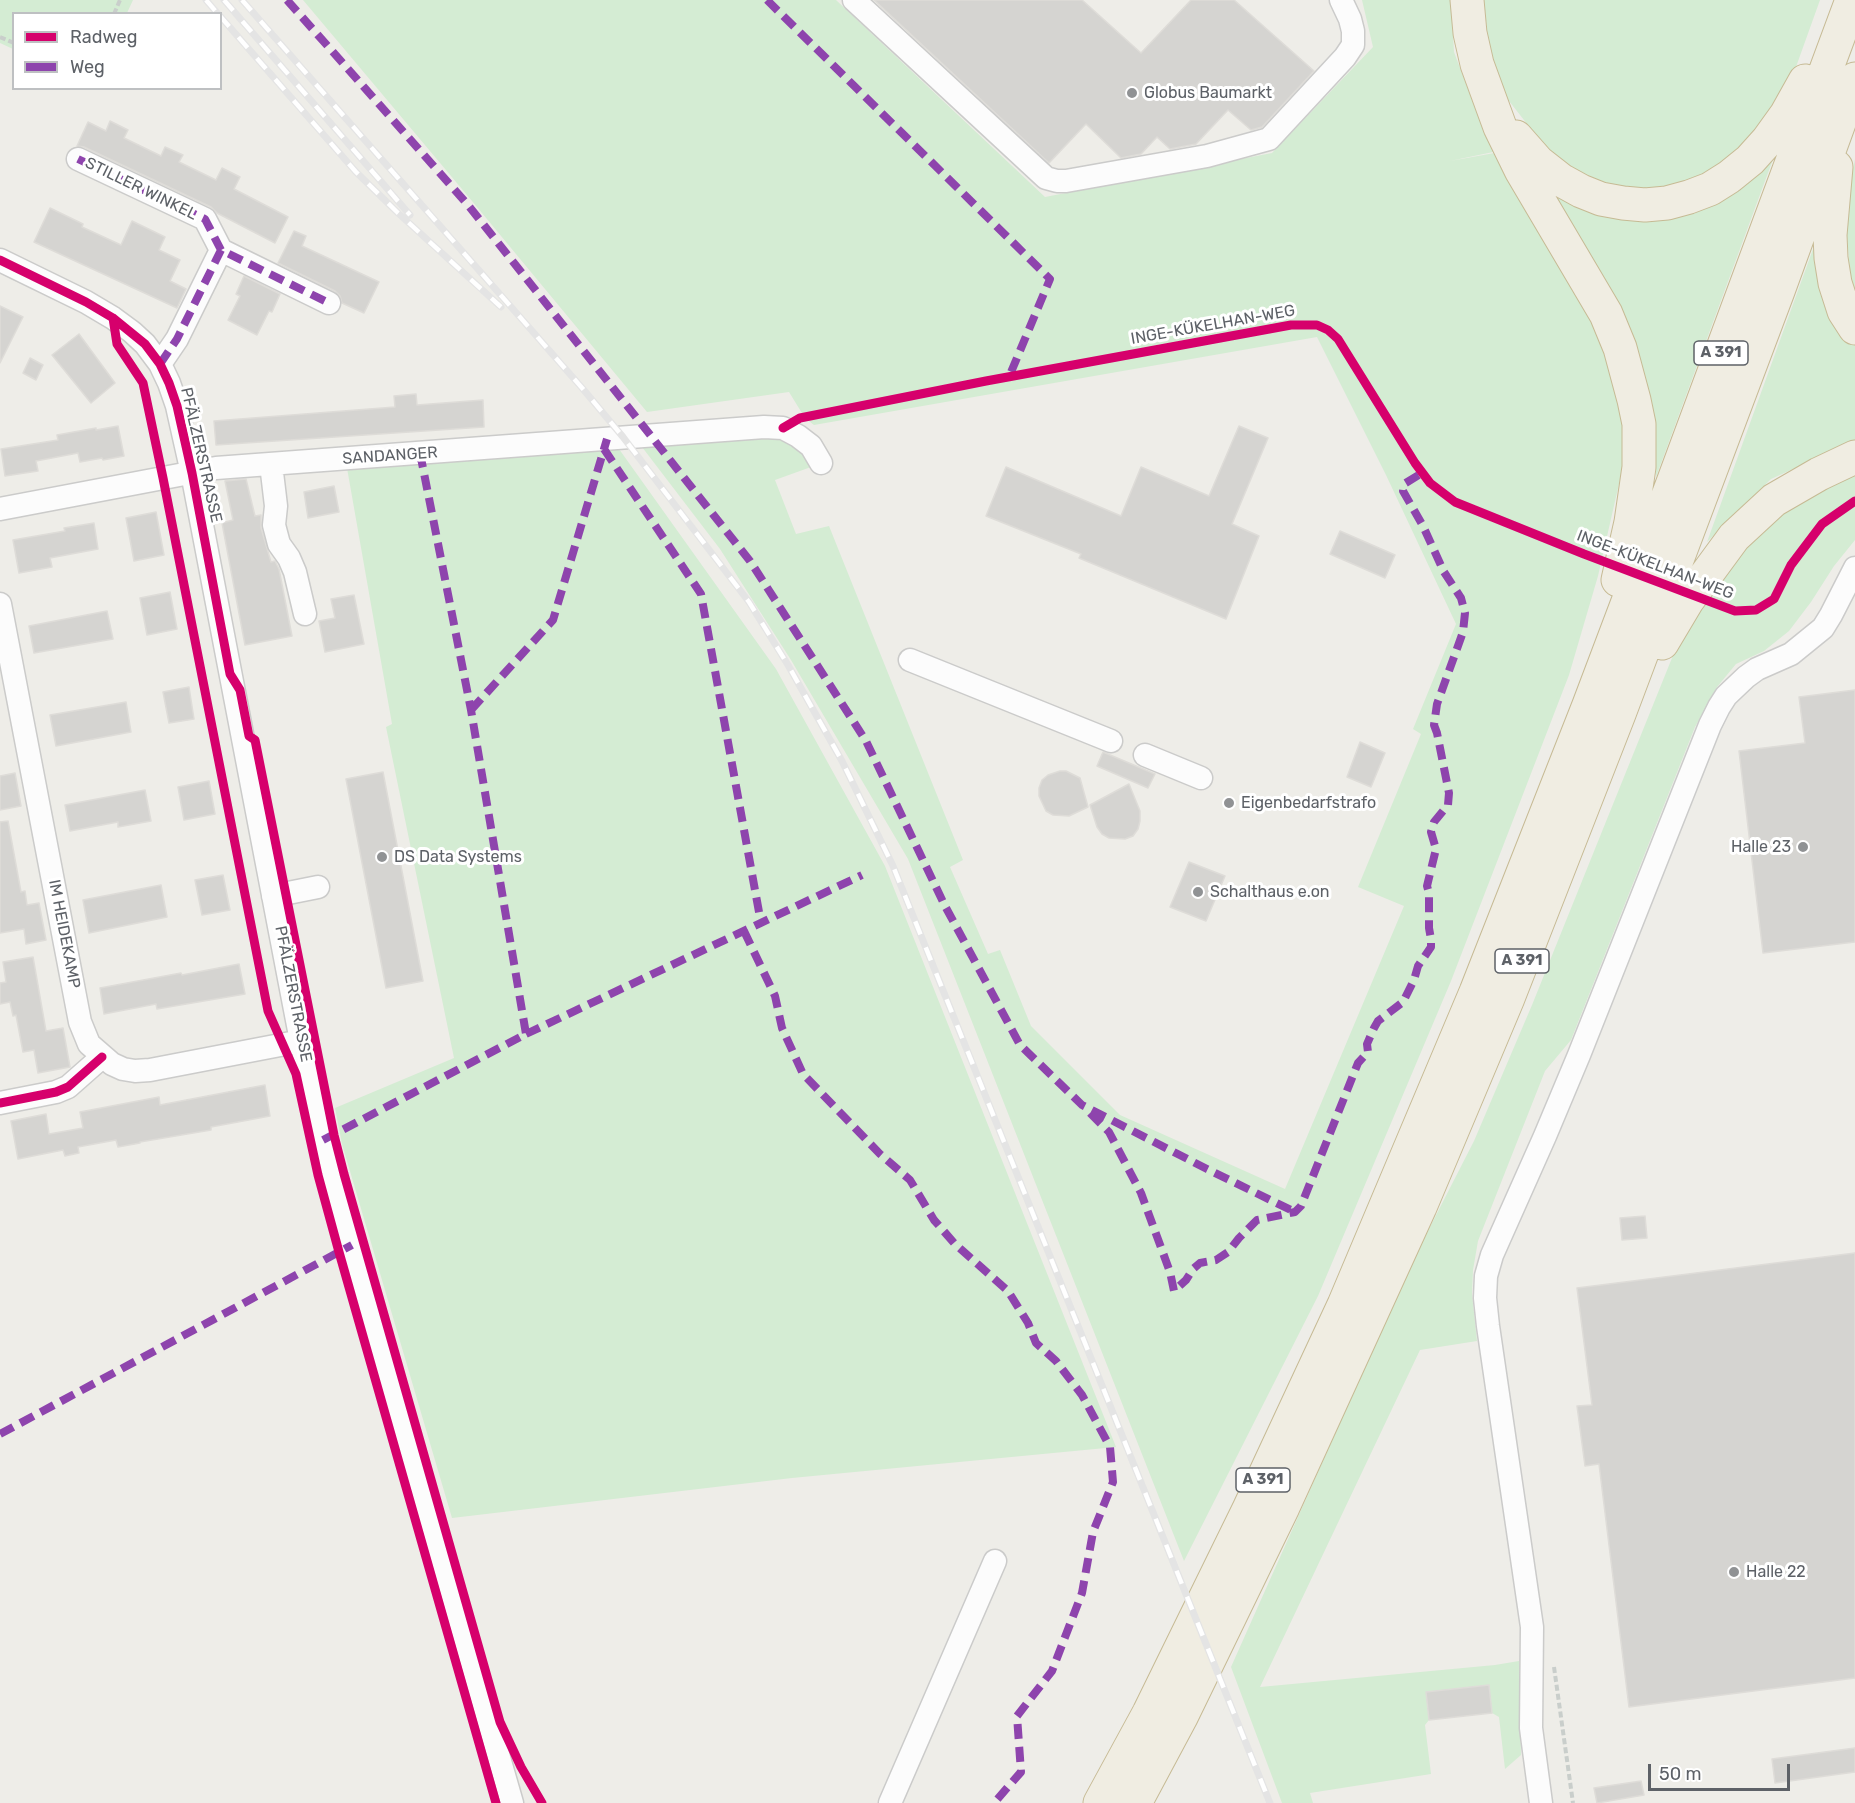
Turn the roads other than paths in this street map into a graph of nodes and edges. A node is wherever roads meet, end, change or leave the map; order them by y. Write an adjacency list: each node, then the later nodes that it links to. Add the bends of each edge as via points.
1 (854, 0): 2 (street, via 1046,178 1057,181 1207,156 1269,139 1353,45 1350,19)
2 (1341, 0)
3 (1467, 0): 6 (highway, via 1470,33)
4 (1850, 0): 6 (highway, via 1786,115 1750,160 1710,189 1667,203 1645,205 1602,199 1561,180 1518,141); 22 (highway, A 391, via 1678,470)
5 (1851, 90): 11 (highway, via 1834,180 1830,235 1835,283 1844,311); 22 (highway, A 391, via 1778,291)
6 (1487, 92): 22 (highway, via 1521,170 1606,314 1628,376 1639,424 1640,467)
7 (78, 159): 8 (street, STILLER WINKEL, via 205,219)
8 (221, 250): 10 (street); 12 (street, via 177,339)
9 (0, 260): 12 (street, PFÄLZERSTRASSE, via 113,318 145,344)
10 (329, 303)
11 (1855, 328)
12 (160, 364): 16 (street, PFÄLZERSTRASSE, via 177,406)
13 (1855, 457): 22 (highway, via 1774,500 1734,537)
14 (821, 463): 15 (street, SANDANGER, via 811,446 798,436 783,428 764,427)
15 (271, 464): 16 (street, SANDANGER); 20 (street, via 274,525 279,544 295,572)
16 (192, 473): 17 (street, SANDANGER); 27 (street, PFÄLZERSTRASSE)
17 (0, 509)
18 (1855, 568): 36 (street, via 1822,628 1791,654 1746,677 1719,707 1486,1276 1485,1298 1532,1627 1531,1728)
19 (0, 604): 29 (street, IM HEIDEKAMP, via 80,1022 89,1044)
20 (305, 614)
21 (910, 660): 23 (street)
22 (1604, 709): 34 (highway, A 391, via 1476,992 1344,1305 1239,1530); 35 (highway, A 391, via 1508,998 1382,1292 1283,1507)
23 (1111, 741)
24 (1145, 755): 25 (street)
25 (1201, 778)
26 (318, 887): 27 (street)
27 (273, 896): 28 (street, PFÄLZERSTRASSE)
28 (301, 1041): 29 (street, IM HEIDEKAMP, via 150,1070 123,1069); 32 (street, PFÄLZERSTRASSE, via 337,1192)
29 (102, 1057): 30 (street, via 68,1087)
30 (0, 1103)
31 (995, 1561): 33 (street)
32 (512, 1803)
33 (890, 1803)
34 (1100, 1803)
35 (1135, 1803)
36 (1541, 1803)

